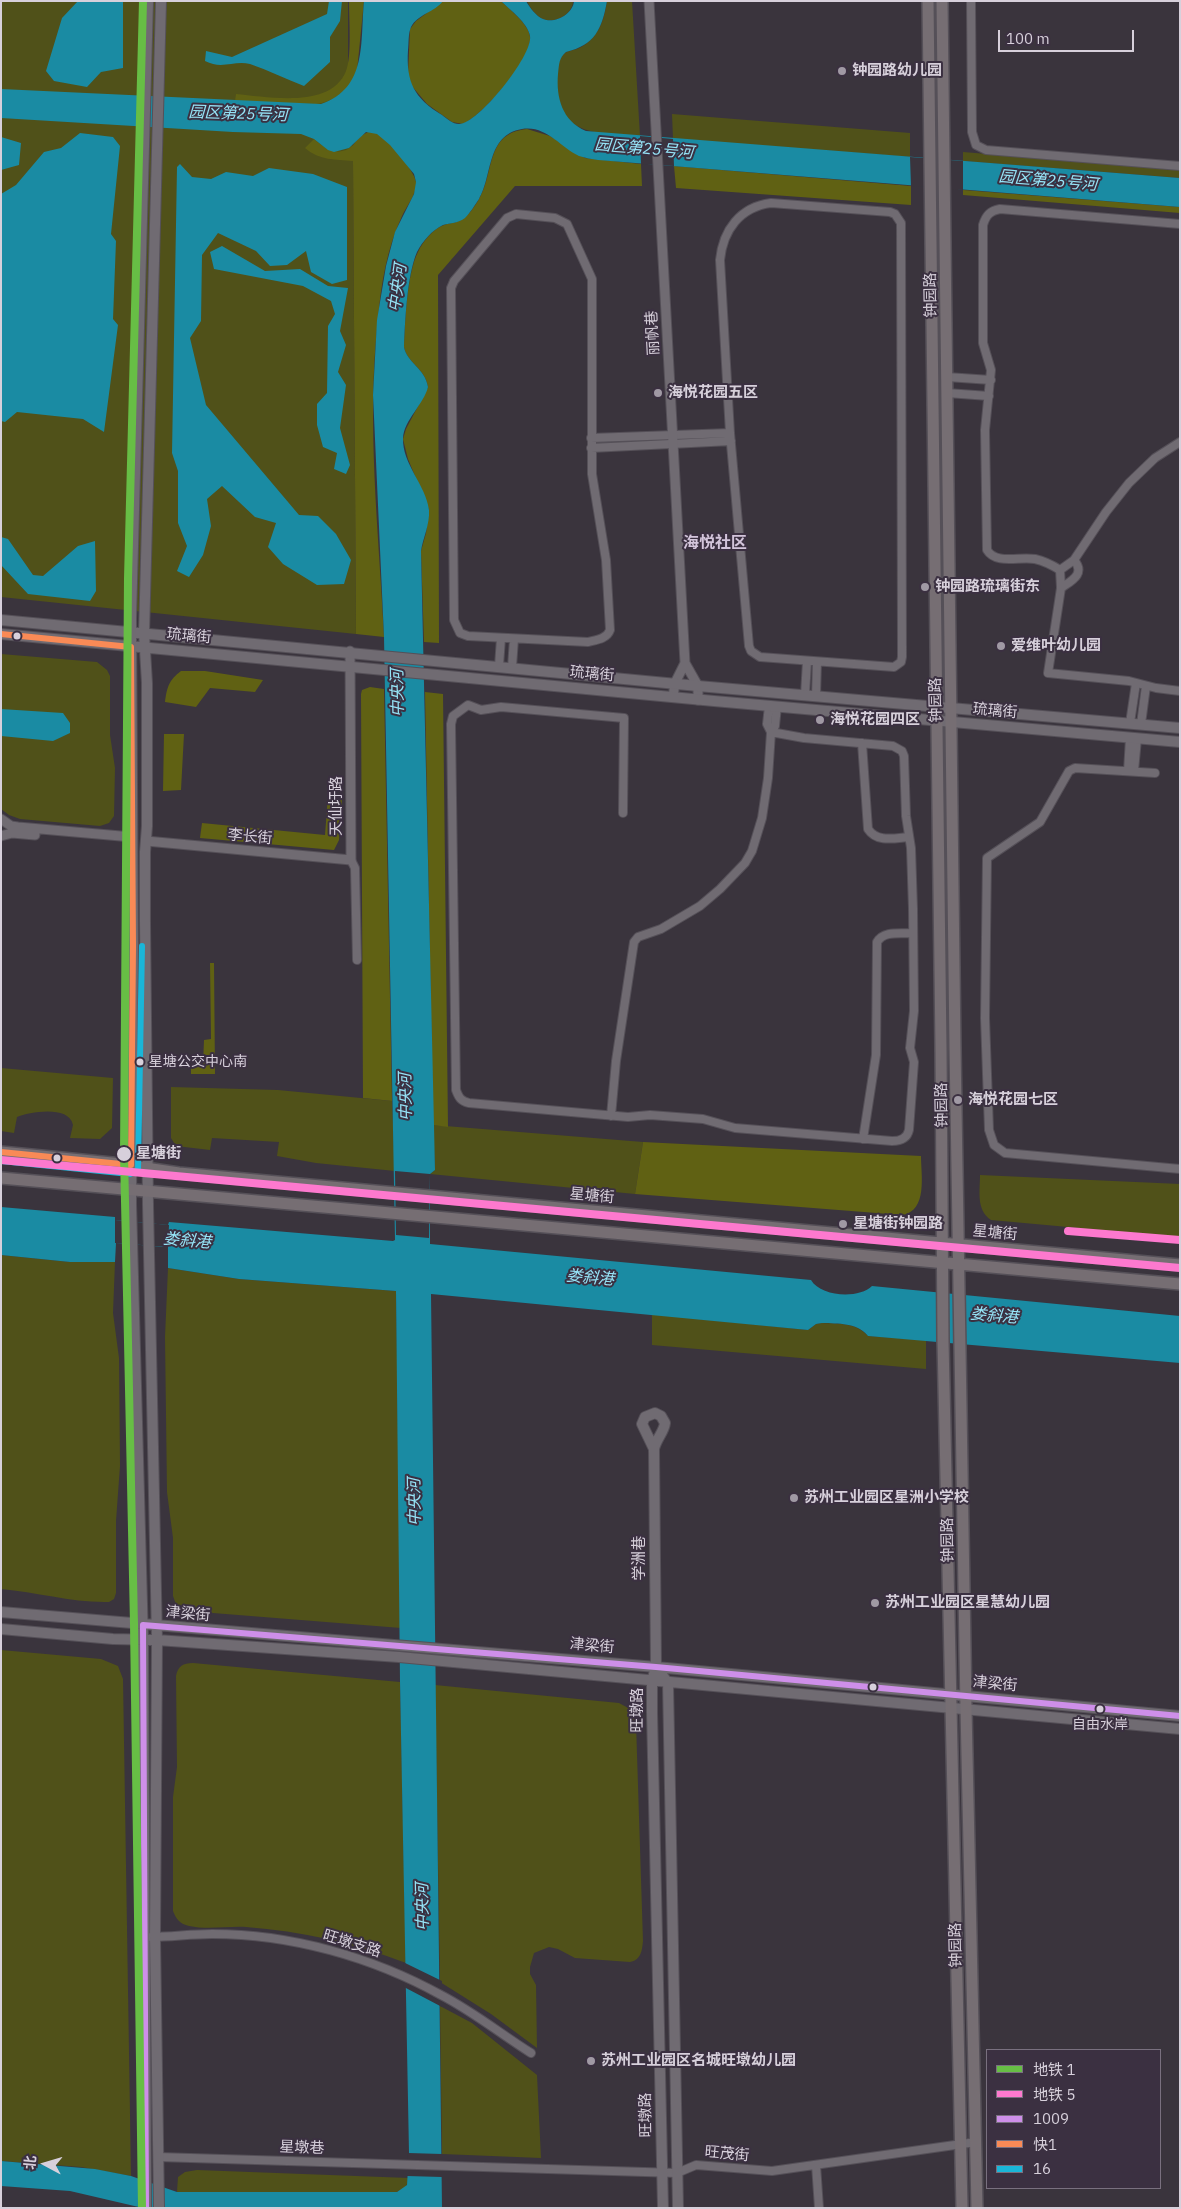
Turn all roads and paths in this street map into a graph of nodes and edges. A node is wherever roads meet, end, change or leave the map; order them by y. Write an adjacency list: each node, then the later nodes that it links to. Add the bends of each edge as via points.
1 (148, 1): 23 (main road)
2 (161, 1): 25 (main road)
3 (649, 1): 15 (street, 丽帆巷)
4 (928, 1): 47 (main road, 钟园路)
5 (942, 1): 9 (main road, 钟园路)
6 (971, 1): 7 (street, via 972,132 976,145 986,150)
7 (1180, 166)
8 (1180, 224): 10 (street, via 1000,209 990,212 983,225 983,343)
9 (947, 377): 10 (street); 11 (main road, 钟园路)
10 (991, 380): 12 (street)
11 (947, 394): 12 (street); 48 (main road, 钟园路)
12 (989, 396): 20 (street, via 985,430 987,550 999,559 1036,559)
13 (730, 433): 15 (street); 16 (street); 32 (street, via 720,260 733,222 749,210 771,203 895,214 901,222 902,657 897,665 889,668)
14 (591, 438): 15 (street); 18 (street); 26 (street, via 591,274 571,230 562,220 512,215 451,288 454,620 460,633)
15 (673, 440): 16 (street); 18 (street); 33 (street, 丽帆巷)
16 (731, 441): 31 (street, via 749,646 760,657)
17 (1180, 442): 19 (street, via 1155,458 1129,483)
18 (592, 448): 27 (street, via 592,474 606,560 609,634 588,642)
19 (1074, 560): 20 (street); 21 (street, via 1078,575)
20 (1060, 570): 21 (street)
21 (1061, 588): 38 (street, via 1048,674)
22 (1, 620): 23 (main road, 琉璃街)
23 (131, 632): 25 (main road, 琉璃街); 28 (main road)
24 (1, 634): 28 (main road, 琉璃街)
25 (144, 634): 29 (main road); 30 (main road, 琉璃街)
26 (501, 638): 27 (street); 35 (street)
27 (514, 639): 36 (street)
28 (131, 646): 29 (main road, 琉璃街); 64 (main road)
29 (144, 648): 34 (main road, 琉璃街); 65 (main road, via 147,683)
30 (350, 651): 34 (street, 天仙圩路); 35 (main road, 琉璃街)
31 (807, 661): 32 (street); 42 (street)
32 (817, 662): 43 (street)
33 (685, 663): 37 (street, 丽帆巷); 39 (street, 丽帆巷)
34 (349, 666): 44 (main road, 琉璃街); 66 (street, 天仙圩路)
35 (499, 666): 36 (main road, 琉璃街)
36 (512, 667): 37 (main road, 琉璃街)
37 (675, 683): 39 (main road, 琉璃街); 44 (street, 丽帆巷)
38 (1136, 683): 40 (street); 51 (street)
39 (698, 686): 42 (main road, 琉璃街); 45 (street, 丽帆巷)
40 (1146, 686): 41 (street); 52 (street)
41 (1180, 691)
42 (805, 695): 43 (main road, 琉璃街)
43 (816, 696): 47 (main road, 琉璃街)
44 (673, 697): 45 (main road, 琉璃街)
45 (698, 700): 46 (main road, 琉璃街)
46 (773, 706): 49 (main road, 琉璃街); 54 (street, via 767,724)
47 (936, 706): 48 (main road, 琉璃街); 49 (main road, 钟园路)
48 (952, 708): 50 (main road, 钟园路); 51 (main road, 琉璃街)
49 (937, 721): 50 (main road, 琉璃街); 78 (main road, 钟园路)
50 (952, 723): 55 (main road, 琉璃街); 79 (main road, 钟园路)
51 (1130, 723): 52 (main road, 琉璃街)
52 (1141, 724): 53 (main road, 琉璃街)
53 (1180, 728)
54 (771, 732): 57 (street); 69 (street, via 765,799 752,852 720,889 700,906 634,942)
55 (1134, 738): 56 (main road, 琉璃街); 58 (street)
56 (1180, 742)
57 (862, 743): 63 (street, via 893,746 902,751); 63 (street, via 868,829 880,838)
58 (1131, 771): 59 (street); 74 (street, via 1080,767 1069,770 1040,822 987,858 985,1018 989,1130 994,1145 1005,1153)
59 (1155, 773)
60 (623, 814): 69 (street, via 624,718 501,707 481,710 468,705 453,716 458,1097 469,1103)
61 (1, 819): 64 (street, via 18,827)
62 (1, 836): 64 (street, via 17,833)
63 (909, 837): 67 (street)
64 (132, 840): 72 (main road)
65 (146, 841): 66 (street, 李长街); 73 (main road)
66 (350, 860): 68 (street, 天仙圩路, via 355,868)
67 (913, 933): 70 (street, via 882,935 877,942 876,1055); 70 (street, via 914,1011 910,1048 914,1062 909,1130 901,1140)
68 (357, 960)
69 (611, 1116): 70 (street, via 650,1115 703,1120 736,1128)
70 (863, 1139)
71 (1, 1152): 72 (main road, 星塘街)
72 (131, 1165): 73 (main road, 星塘街); 76 (main road)
73 (148, 1168): 77 (main road); 78 (main road, 星塘街)
74 (1180, 1169)
75 (1, 1178): 76 (main road)
76 (131, 1190): 77 (main road); 86 (main road)
77 (148, 1192): 80 (main road); 87 (main road)
78 (942, 1243): 79 (main road, 星塘街); 80 (main road, 钟园路)
79 (960, 1245): 81 (main road, 钟园路); 82 (main road, 星塘街)
80 (942, 1263): 81 (main road); 94 (main road, 钟园路)
81 (960, 1265): 83 (main road); 95 (main road, 钟园路)
82 (1180, 1265)
83 (1180, 1284)
84 (654, 1449): 91 (main road, 学洲巷)
85 (1, 1612): 86 (main road, 津梁街)
86 (143, 1625): 87 (main road, 津梁街); 89 (main road)
87 (157, 1626): 90 (main road); 91 (main road, 津梁街)
88 (1, 1628): 89 (main road, 津梁街)
89 (143, 1640): 90 (main road, 津梁街); 101 (main road)
90 (157, 1640): 92 (main road, 津梁街); 100 (main road)
91 (656, 1667): 92 (main road, 旺墩路); 93 (main road, 旺墩路); 94 (main road, 津梁街)
92 (652, 1681): 93 (main road, 津梁街); 108 (main road, 旺墩路)
93 (668, 1683): 96 (main road, 津梁街); 109 (main road, 旺墩路)
94 (950, 1695): 95 (main road, 津梁街); 96 (main road, 钟园路)
95 (966, 1697): 97 (main road, 钟园路); 98 (main road, 津梁街)
96 (950, 1708): 97 (main road, 津梁街); 104 (main road, 钟园路)
97 (966, 1709): 99 (main road, 津梁街); 103 (main road, 钟园路)
98 (1180, 1716)
99 (1180, 1729)
100 (155, 1937): 101 (street, 旺墩支路); 102 (street, 旺墩支路, via 213,1934 279,1940 337,1952 403,1976 443,1996); 105 (main road)
101 (144, 1938): 110 (main road)
102 (531, 2053)
103 (976, 2142): 104 (street, 旺茂街); 116 (main road, 钟园路)
104 (960, 2144): 106 (street, 旺茂街); 115 (main road, 钟园路)
105 (158, 2157): 107 (street, 星墩巷); 111 (main road)
106 (816, 2165): 109 (street, 旺茂街, via 772,2171 696,2165); 114 (street)
107 (445, 2166): 108 (street, 旺茂街)
108 (662, 2173): 109 (street, 旺茂街); 112 (main road, 旺墩路)
109 (677, 2173): 113 (main road, 旺墩路)
110 (146, 2208)
111 (159, 2208)
112 (663, 2208)
113 (678, 2208)
114 (818, 2208)
115 (962, 2208)
116 (977, 2208)

